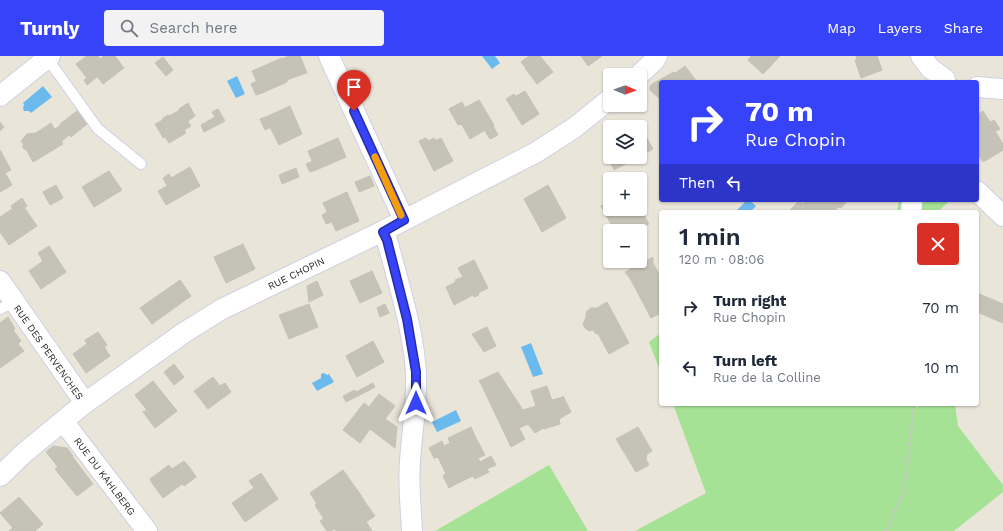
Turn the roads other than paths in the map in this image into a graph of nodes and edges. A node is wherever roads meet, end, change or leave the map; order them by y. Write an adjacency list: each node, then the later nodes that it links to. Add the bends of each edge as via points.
1 (329, 56): 14 (street)
2 (658, 56): 5 (street)
3 (921, 56): 6 (street, via 930,68)
4 (48, 57): 9 (street); 11 (lane, via 98,129)
5 (646, 68)
6 (947, 80)
7 (979, 87): 8 (street)
8 (1003, 89)
9 (0, 96)
10 (603, 105): 14 (street, RUE CHOPIN, via 574,128 535,153)
11 (140, 164)
12 (979, 193): 13 (street)
13 (1003, 216)
14 (404, 220): 15 (street, RUE CHOPIN)
15 (383, 232): 18 (street, RUE CHOPIN, via 222,309); 22 (street, via 407,319 416,372 416,403 410,463)
16 (0, 281): 17 (street, RUE DES PERVENCHES)
17 (7, 306): 18 (street, RUE DES PERVENCHES)
18 (85, 403): 19 (street, RUE CHOPIN)
19 (63, 421): 20 (street, RUE CHOPIN); 21 (street, RUE DU KAHLBERG)
20 (0, 476)
21 (147, 531)
22 (412, 531)

